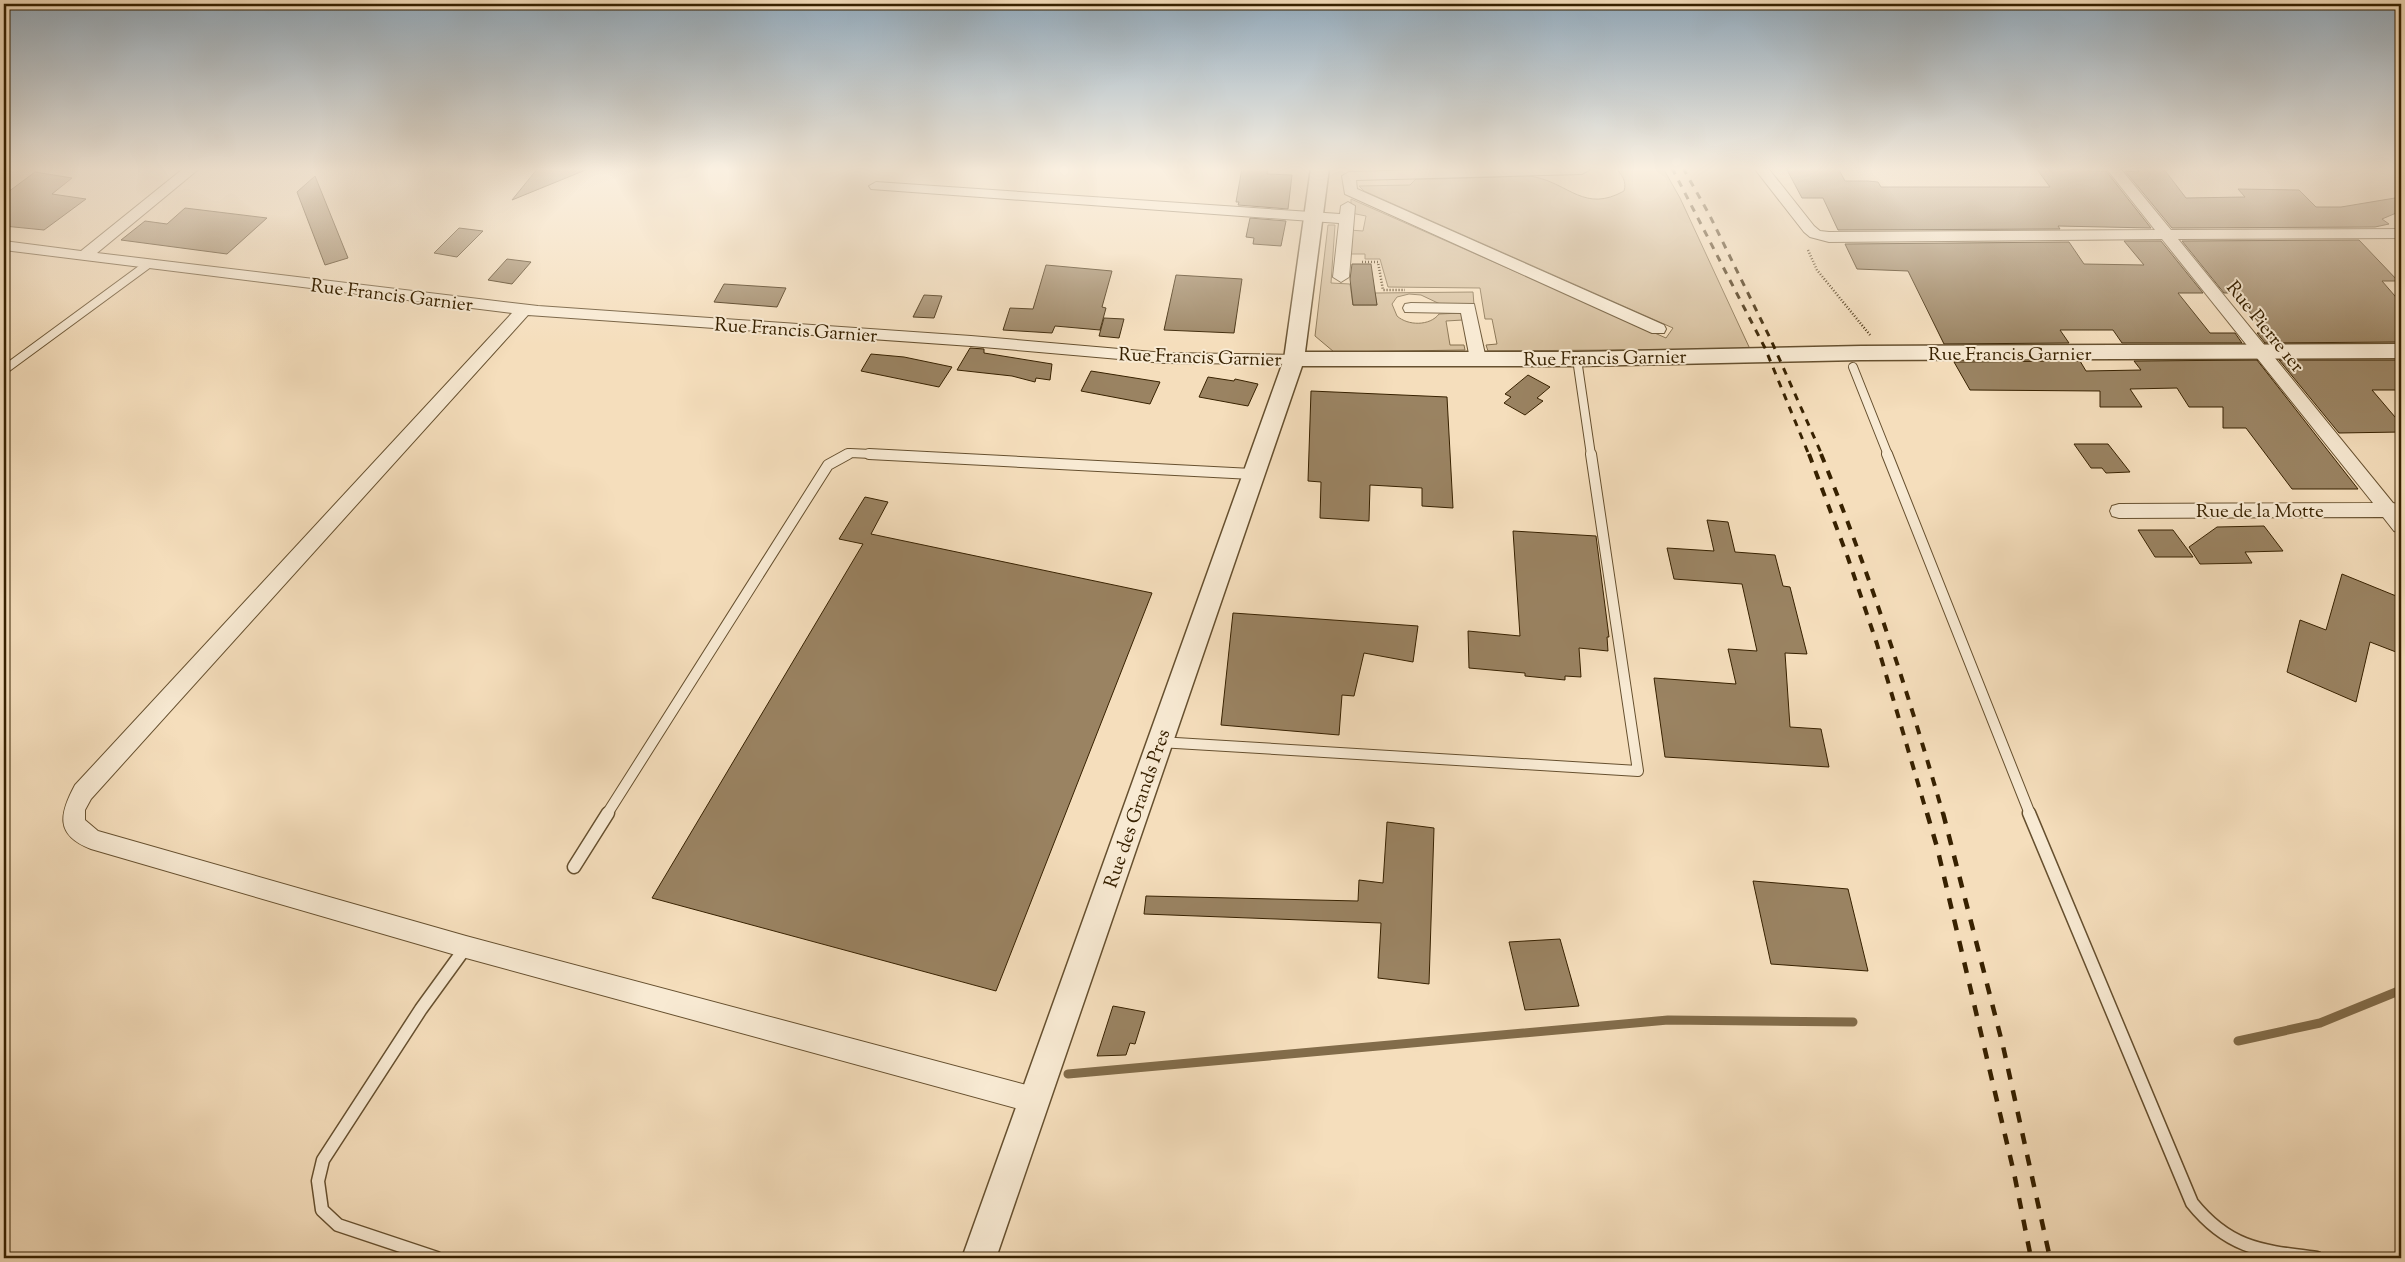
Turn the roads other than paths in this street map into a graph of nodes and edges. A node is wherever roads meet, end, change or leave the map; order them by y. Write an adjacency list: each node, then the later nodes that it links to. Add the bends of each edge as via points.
1 (120, 227): 10 (street)
2 (1312, 227): 18 (street, Rue des Grands Pres)
3 (1346, 227): 12 (street)
4 (1430, 227): 15 (street)
5 (1807, 227): 8 (street, via 1820,236)
6 (2160, 227): 8 (street, Rue Pierre 1er)
7 (2401, 233): 8 (street)
8 (2167, 236): 17 (street, Rue Pierre 1er)
9 (4, 246): 10 (street, Rue Francis Garnier)
10 (84, 256): 11 (street, Rue Francis Garnier)
11 (147, 265): 14 (street, Rue Francis Garnier); 22 (lane)
12 (1342, 270)
13 (1411, 308): 19 (street, via 1468,308)
14 (524, 310): 18 (street, Rue Francis Garnier, via 1165,358); 29 (street, via 83,792 74,809 74,824 91,839)
15 (1658, 329)
16 (2401, 351): 17 (street, Rue Francis Garnier)
17 (2261, 352): 20 (street, Rue Francis Garnier, via 1880,353); 24 (street, Rue Pierre 1er)
18 (1294, 358): 19 (street, Rue Francis Garnier); 23 (street, Rue des Grands Pres)
19 (1478, 359): 20 (street, Rue Francis Garnier)
20 (1577, 359): 27 (lane, via 1638,771)
21 (1853, 367): 33 (lane, via 2056,881 2192,1202 2204,1220 2242,1244 2261,1251)
22 (4, 370)
23 (1252, 474): 27 (street, Rue des Grands Pres); 28 (lane, via 850,453 828,465)
24 (2395, 510): 25 (street, Rue de la Motte); 26 (street, Rue Pierre 1er)
25 (2119, 511)
26 (2401, 526)
27 (1159, 742): 30 (street, Rue des Grands Pres)
28 (574, 867)
29 (466, 947): 30 (street); 31 (lane, via 421,1009 322,1160 318,1181 322,1210 338,1225)
30 (1034, 1100): 32 (street, Rue des Grands Pres)
31 (437, 1258)
32 (979, 1258)
33 (2317, 1258)

